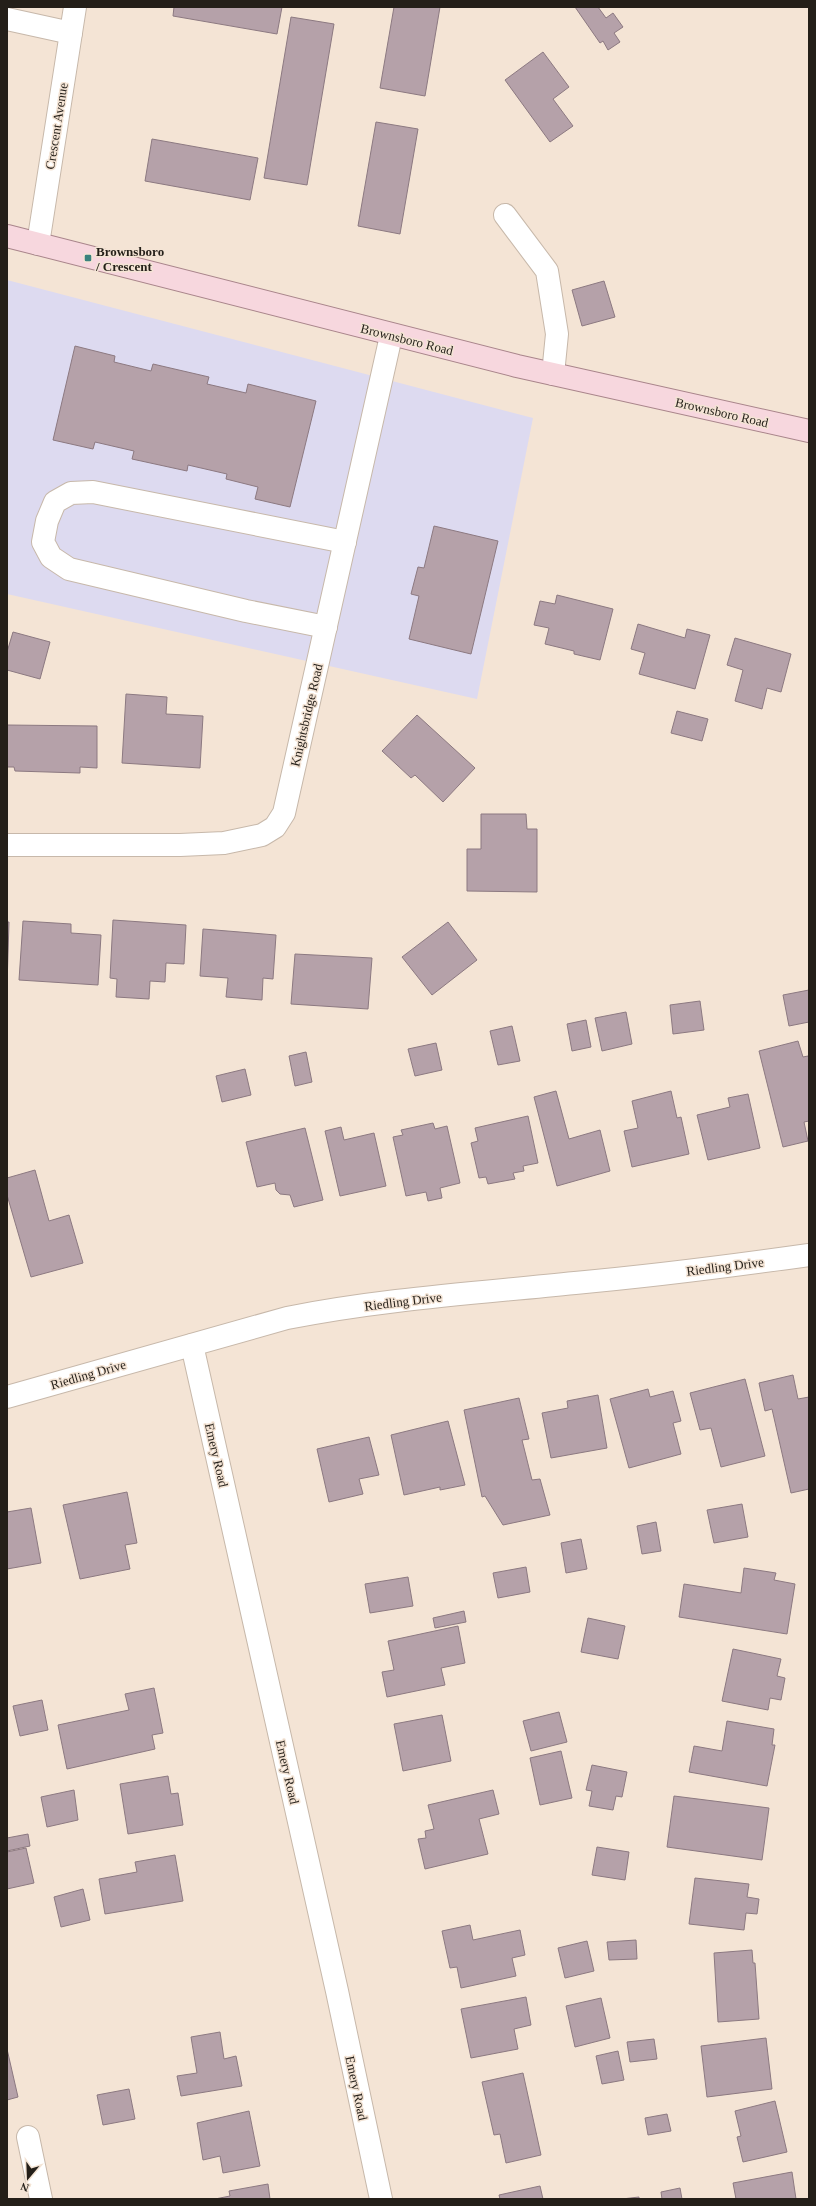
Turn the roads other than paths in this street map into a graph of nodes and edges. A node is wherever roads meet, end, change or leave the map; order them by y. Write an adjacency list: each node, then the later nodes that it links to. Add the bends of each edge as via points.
1 (75, 7): 3 (street, Crescent Avenue)
2 (7, 19): 3 (street)
3 (71, 33): 6 (street, Crescent Avenue)
4 (505, 215): 8 (street, via 547,271 557,334)
5 (7, 236): 6 (main road, Brownsboro Road)
6 (38, 244): 7 (main road, Brownsboro Road)
7 (391, 336): 8 (main road, Brownsboro Road); 10 (street, Knightsbridge Road)
8 (553, 374): 9 (main road, Brownsboro Road)
9 (809, 431)
10 (345, 542): 11 (street, Knightsbridge Road); 11 (street, via 93,492 70,493 55,502 47,521 43,542 51,557 69,569 246,611)
11 (326, 627): 12 (street, Knightsbridge Road, via 284,813 275,827 262,835 202,844)
12 (7, 844)
13 (809, 1255): 14 (street, Riedling Drive, via 666,1273 429,1297 314,1313 287,1318)
14 (192, 1345): 15 (street, Riedling Drive); 18 (street, Emery Road)
15 (7, 1397)
16 (28, 2137): 17 (street)
17 (41, 2199)
18 (381, 2199)

